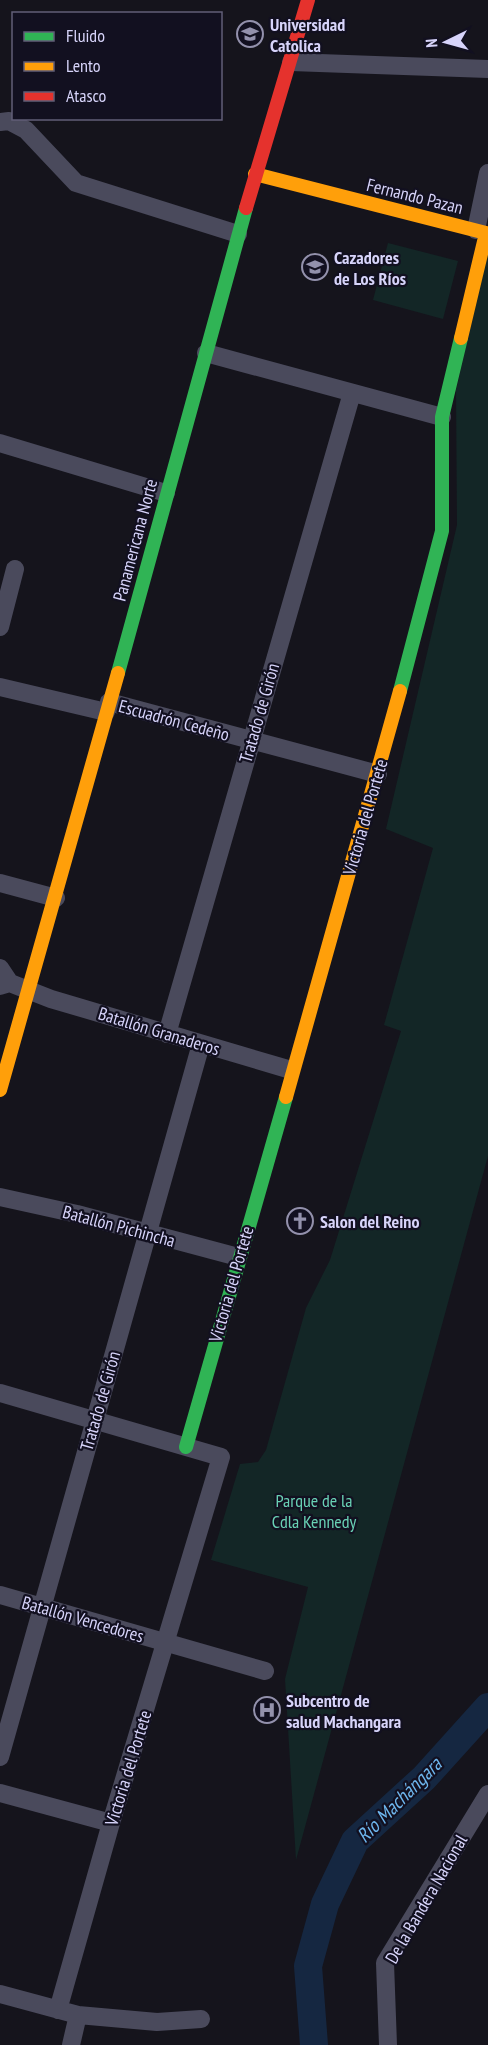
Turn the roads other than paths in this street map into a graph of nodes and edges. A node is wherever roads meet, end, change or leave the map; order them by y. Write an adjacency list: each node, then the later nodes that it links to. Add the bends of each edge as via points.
1 (308, 0): 2 (street, Panamericana Norte)
2 (291, 62): 3 (street); 6 (street, Panamericana Norte)
3 (488, 69)
4 (0, 122): 8 (street, via 9,121 26,130 76,183)
5 (488, 173): 7 (street)
6 (255, 174): 7 (street, Fernando Pazan); 8 (street, Panamericana Norte)
7 (476, 231): 11 (street, Fernando Pazan, via 486,233)
8 (238, 234): 9 (street, Panamericana Norte)
9 (206, 353): 10 (street); 13 (street, Panamericana Norte)
10 (352, 393): 11 (street); 18 (street, Tratado de Girón)
11 (442, 417): 19 (street, Victoria del Portete, via 442,531)
12 (0, 443): 13 (street)
13 (166, 493): 17 (street, Panamericana Norte)
14 (15, 568): 15 (street)
15 (0, 627)
16 (0, 687): 17 (street, Escuadrón Cedeño)
17 (107, 707): 18 (street, Escuadrón Cedeño); 21 (street, Panamericana Norte)
18 (251, 741): 19 (street, Escuadrón Cedeño); 25 (street, Tratado de Girón)
19 (378, 774): 27 (street, Victoria del Portete)
20 (0, 883): 21 (street)
21 (56, 898): 24 (street, Panamericana Norte)
22 (0, 968): 23 (street)
23 (5, 985): 24 (street, Batallón Granaderos)
24 (27, 990): 25 (street, Batallón Granaderos); 28 (street, Panamericana Norte)
25 (167, 1034): 26 (street, Batallón Granaderos)
26 (201, 1044): 27 (street, Batallón Granaderos); 30 (street, Tratado de Girón)
27 (291, 1070): 31 (street, Victoria del Portete)
28 (0, 1090)
29 (0, 1197): 30 (street, Batallón Pichincha)
30 (148, 1232): 31 (street, Batallón Pichincha); 33 (street, Tratado de Girón)
31 (238, 1257): 34 (street, Victoria del Portete)
32 (0, 1393): 33 (street)
33 (95, 1420): 34 (street); 36 (street, Tratado de Girón)
34 (186, 1447): 37 (street, Victoria del Portete, via 222,1457)
35 (0, 1595): 36 (street, Batallón Vencedores)
36 (42, 1607): 37 (street, Batallón Vencedores); 39 (street, Tratado de Girón)
37 (167, 1643): 38 (street, Batallón Vencedores); 42 (street, Victoria del Portete)
38 (265, 1671)
39 (0, 1757)
40 (0, 1793): 42 (street)
41 (488, 1794): 48 (street, De la Bandera Nacional, via 385,1963)
42 (111, 1823): 44 (street, Victoria del Portete)
43 (0, 1994): 44 (street)
44 (58, 2010): 45 (street)
45 (78, 2015): 46 (street, via 157,2022); 47 (street)
46 (201, 2019)
47 (71, 2045)
48 (388, 2045)

